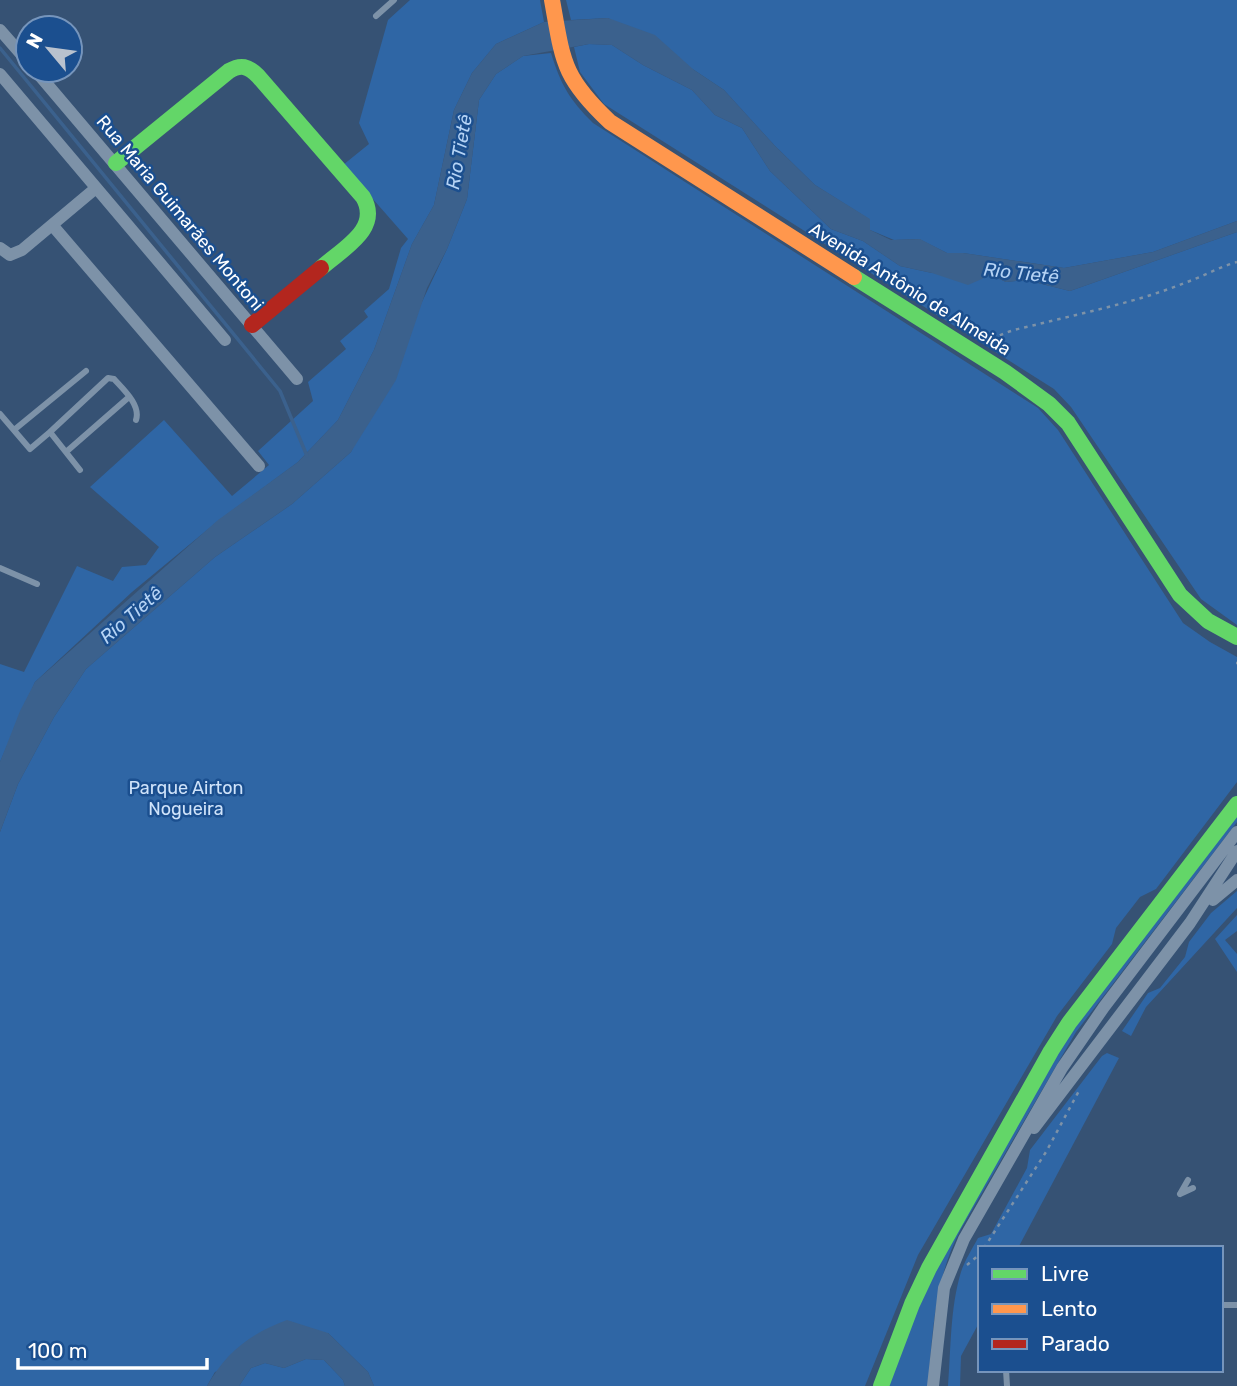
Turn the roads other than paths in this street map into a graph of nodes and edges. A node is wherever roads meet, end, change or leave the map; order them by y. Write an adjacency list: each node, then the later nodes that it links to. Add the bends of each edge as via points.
1 (394, 0): 3 (lane)
2 (552, 0): 26 (street, Avenida Antônio de Almeida, via 570,75 610,121 1049,404 1068,424 1180,595 1194,611)
3 (376, 16)
4 (0, 30): 5 (street)
5 (14, 46)
6 (0, 74): 9 (street)
7 (47, 84): 8 (street, Rua Maria Guimarães Montoni)
8 (116, 163): 12 (street, Rua Maria Guimarães Montoni); 12 (street, via 229,71 246,65 363,197 371,215 362,233)
9 (96, 188): 10 (street); 13 (street)
10 (53, 226): 11 (street, via 14,254); 22 (street)
11 (0, 247)
12 (252, 326): 15 (street, Rua Maria Guimarães Montoni)
13 (225, 340)
14 (86, 371): 19 (lane)
15 (297, 379)
16 (129, 397): 18 (lane, via 138,411); 20 (lane, via 108,378); 21 (lane)
17 (0, 414): 19 (lane)
18 (136, 420)
19 (14, 430): 20 (lane, via 30,449)
20 (50, 432): 21 (lane)
21 (66, 452): 23 (lane)
22 (260, 466)
23 (80, 470)
24 (0, 568): 25 (lane)
25 (37, 584)
26 (1237, 637)
27 (1237, 804): 35 (street, via 1051,1051 929,1268)
28 (1237, 832): 32 (street, via 1076,1048)
29 (1237, 851): 31 (street)
30 (1237, 880): 31 (street)
31 (1190, 923): 32 (street)
32 (1009, 1158): 36 (street, via 950,1267 940,1307)
33 (1188, 1180): 34 (lane, via 1180,1194)
34 (1193, 1188)
35 (881, 1386)
36 (933, 1386)

